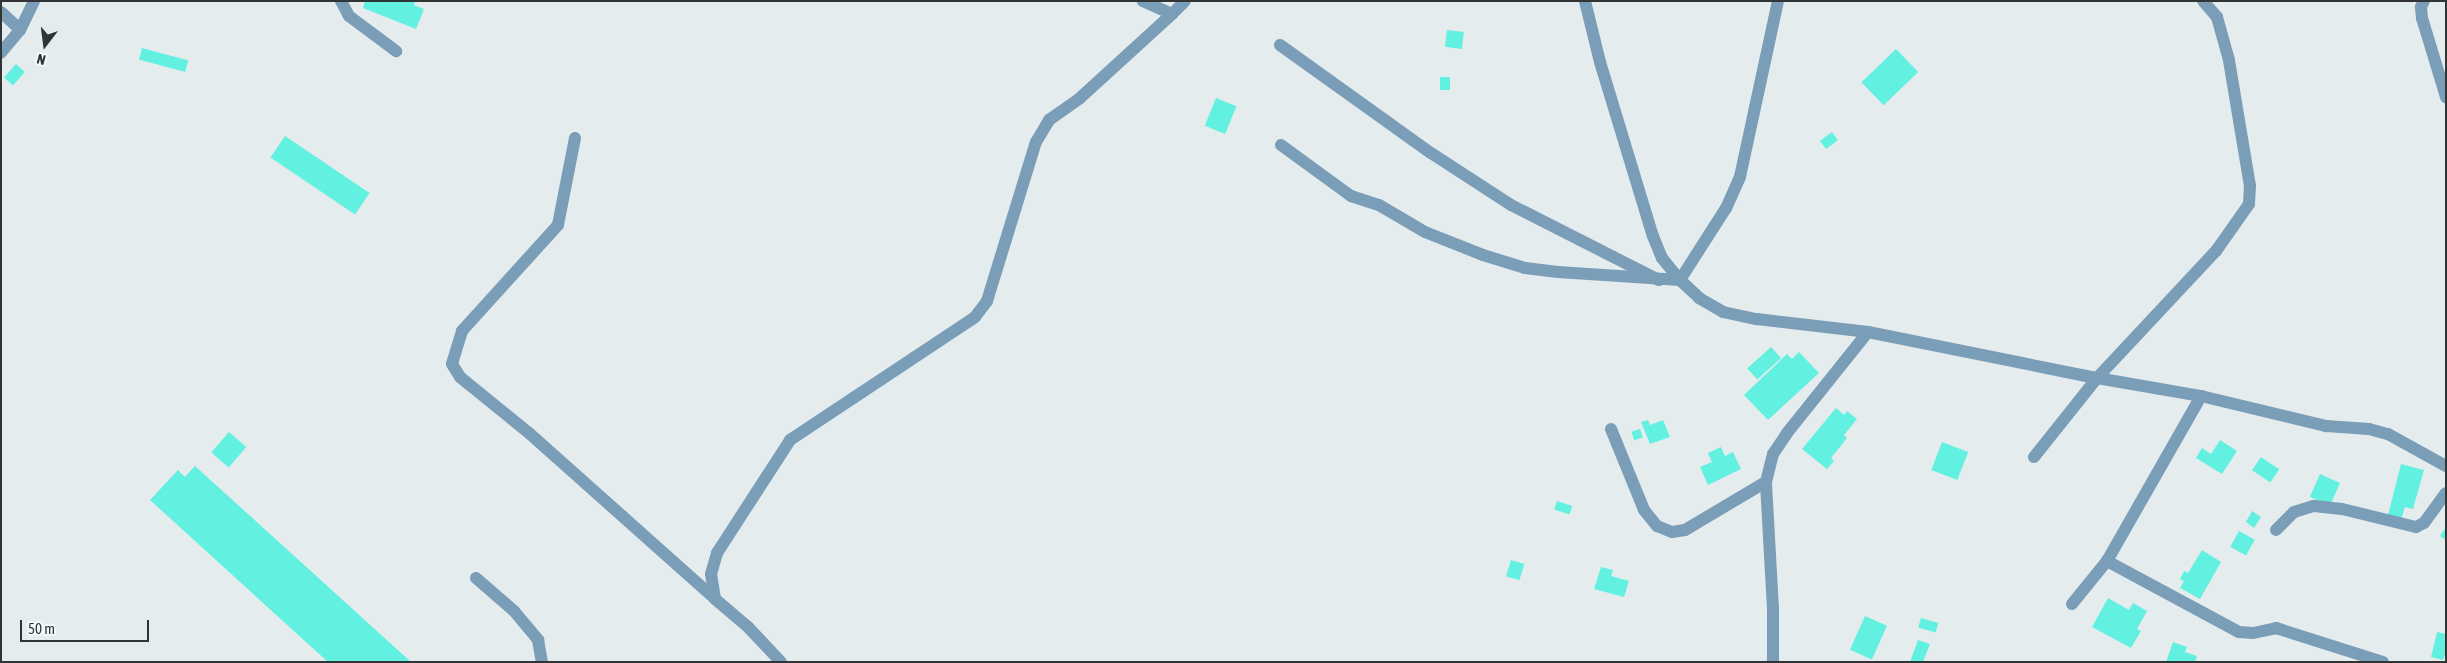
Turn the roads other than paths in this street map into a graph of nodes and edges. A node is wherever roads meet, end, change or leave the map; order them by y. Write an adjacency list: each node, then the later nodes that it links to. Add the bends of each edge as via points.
1 (34, 1): 11 (street)
2 (342, 1): 13 (street, via 349,16)
3 (1143, 1): 10 (street)
4 (1185, 1): 10 (street)
5 (1585, 1): 19 (street, via 1600,62 1653,236 1662,258)
6 (1778, 1): 19 (street, via 1740,177 1726,208)
7 (2203, 1): 21 (street, via 2217,16 2229,60 2250,186 2249,204 2216,251)
8 (2424, 1): 15 (street, via 2422,18)
9 (1, 12): 11 (street)
10 (1172, 14): 31 (street, via 1080,98 1049,120 1036,142 987,301 975,317 790,440 717,553 711,574)
11 (20, 30): 14 (street)
12 (1280, 45): 18 (street, via 1431,153 1512,205)
13 (396, 51)
14 (1, 53)
15 (2446, 97)
16 (575, 138): 31 (street, via 558,225 462,331 452,364 460,377 529,433)
17 (1281, 145): 18 (street, via 1351,196 1379,205 1425,232 1484,255 1526,268)
18 (1659, 280): 19 (street)
19 (1680, 280): 20 (street, via 1699,298 1723,312 1757,320)
20 (1868, 332): 21 (street); 26 (street, via 1787,433 1773,454)
21 (2097, 378): 22 (street); 24 (street)
22 (2201, 396): 25 (street, via 2326,426 2369,429 2388,434); 29 (street)
23 (1611, 429): 26 (street, via 1644,510 1657,526 1672,532 1685,530)
24 (2034, 457)
25 (2446, 466)
26 (1766, 482): 35 (street)
27 (2446, 493): 28 (street, via 2424,523 2416,527 2342,509 2314,506 2294,512)
28 (2276, 530)
29 (2108, 561): 32 (street); 36 (street, via 2238,632 2276,628)
30 (476, 578): 33 (street, via 514,611 538,640)
31 (715, 599): 34 (street, via 748,627)
32 (2072, 604)
33 (542, 662)
34 (781, 662)
35 (1773, 662)
36 (2383, 662)

